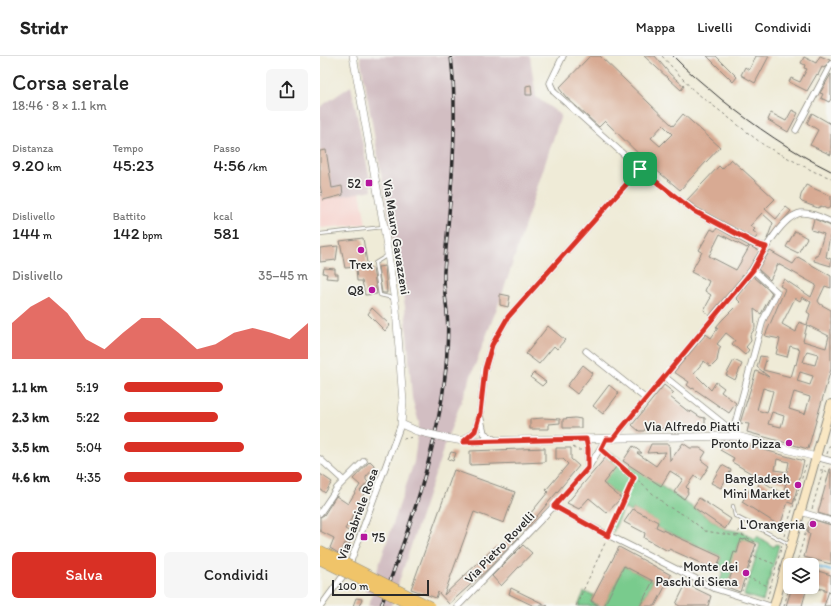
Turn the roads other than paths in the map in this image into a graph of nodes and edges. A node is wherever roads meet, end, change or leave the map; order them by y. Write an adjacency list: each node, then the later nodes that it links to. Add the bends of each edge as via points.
1 (353, 56): 7 (street, Via Mauro Gavazzeni)
2 (564, 56): 5 (street, via 550,83 551,89)
3 (831, 64): 4 (street)
4 (796, 130)
5 (640, 169): 9 (street, via 694,211); 17 (street, via 508,317 492,345 485,369)
6 (831, 222): 9 (street, Via Pietro Rovelli, via 807,213 793,216)
7 (384, 227): 8 (lane); 10 (street, Via Mauro Gavazzeni)
8 (320, 234)
9 (766, 247): 11 (street, Via Pietro Rovelli)
10 (388, 255): 12 (street, Via Mauro Gavazzeni); 12 (lane, via 375,263 380,295)
11 (753, 270): 14 (street, Via Pietro Rovelli); 19 (street, via 778,292 763,320)
12 (395, 298): 18 (street, Via Mauro Gavazzeni, via 401,363)
13 (586, 351): 15 (street)
14 (665, 377): 15 (street, Via Pietro Rovelli); 19 (street)
15 (646, 399): 21 (street, Via Pietro Rovelli)
16 (831, 404): 24 (main road)
17 (480, 413): 22 (street, via 484,433); 23 (street, via 475,431)
18 (401, 424): 23 (street, Via Alfredo Piatti, bridge, via 417,434); 39 (street, Via Gabriele Rosa)
19 (735, 434): 21 (street, Via Alfredo Piatti); 24 (street, Via Alfredo Piatti)
20 (586, 439): 21 (street, Via Alfredo Piatti); 22 (street, Via Alfredo Piatti); 28 (street)
21 (609, 439): 28 (street, Via Pietro Rovelli)
22 (495, 440): 23 (street, Via Alfredo Piatti)
23 (463, 442)
24 (816, 457): 27 (street); 32 (main road)
25 (320, 459): 29 (street)
26 (364, 461): 29 (street)
27 (831, 461)
28 (588, 468): 30 (street, Via Pietro Rovelli)
29 (344, 481): 33 (street)
30 (554, 506): 43 (street, Via Pietro Rovelli); 44 (street, via 608,536 716,589)
31 (733, 506): 35 (lane, via 735,516)
32 (800, 512): 34 (street); 35 (main road)
33 (320, 513)
34 (831, 521)
35 (791, 545): 45 (main road)
36 (320, 550): 42 (highway, bridge)
37 (320, 555): 39 (street)
38 (320, 560): 41 (highway, bridge)
39 (348, 569): 40 (street, Via Gabriele Rosa)
40 (321, 606)
41 (412, 606)
42 (430, 606)
43 (458, 606)
44 (768, 606)
45 (774, 606)

